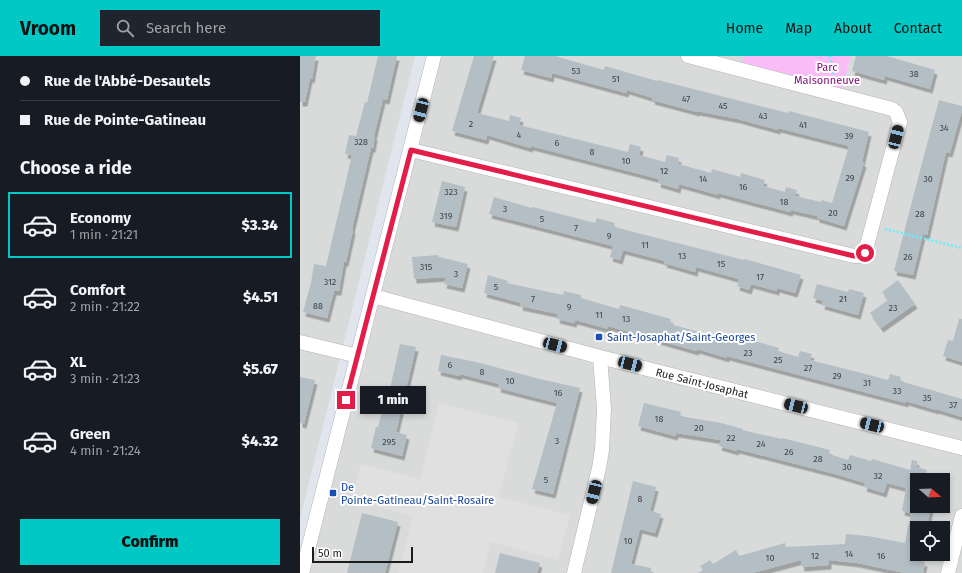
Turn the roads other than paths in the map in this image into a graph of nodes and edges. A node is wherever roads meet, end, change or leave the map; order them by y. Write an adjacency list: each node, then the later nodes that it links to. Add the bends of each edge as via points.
1 (434, 56): 3 (street)
2 (688, 56): 3 (street, via 896,112 900,122 865,253 854,256)
3 (411, 150): 4 (street)
4 (373, 296): 6 (street); 7 (street, Rue Saint-Josaphat)
5 (300, 342): 6 (street)
6 (358, 356): 10 (street)
7 (600, 357): 8 (street, Rue Saint-Josaphat); 11 (street, via 604,409 600,468)
8 (962, 448)
9 (962, 516): 12 (street)
10 (302, 573)
11 (574, 573)
12 (948, 573)

